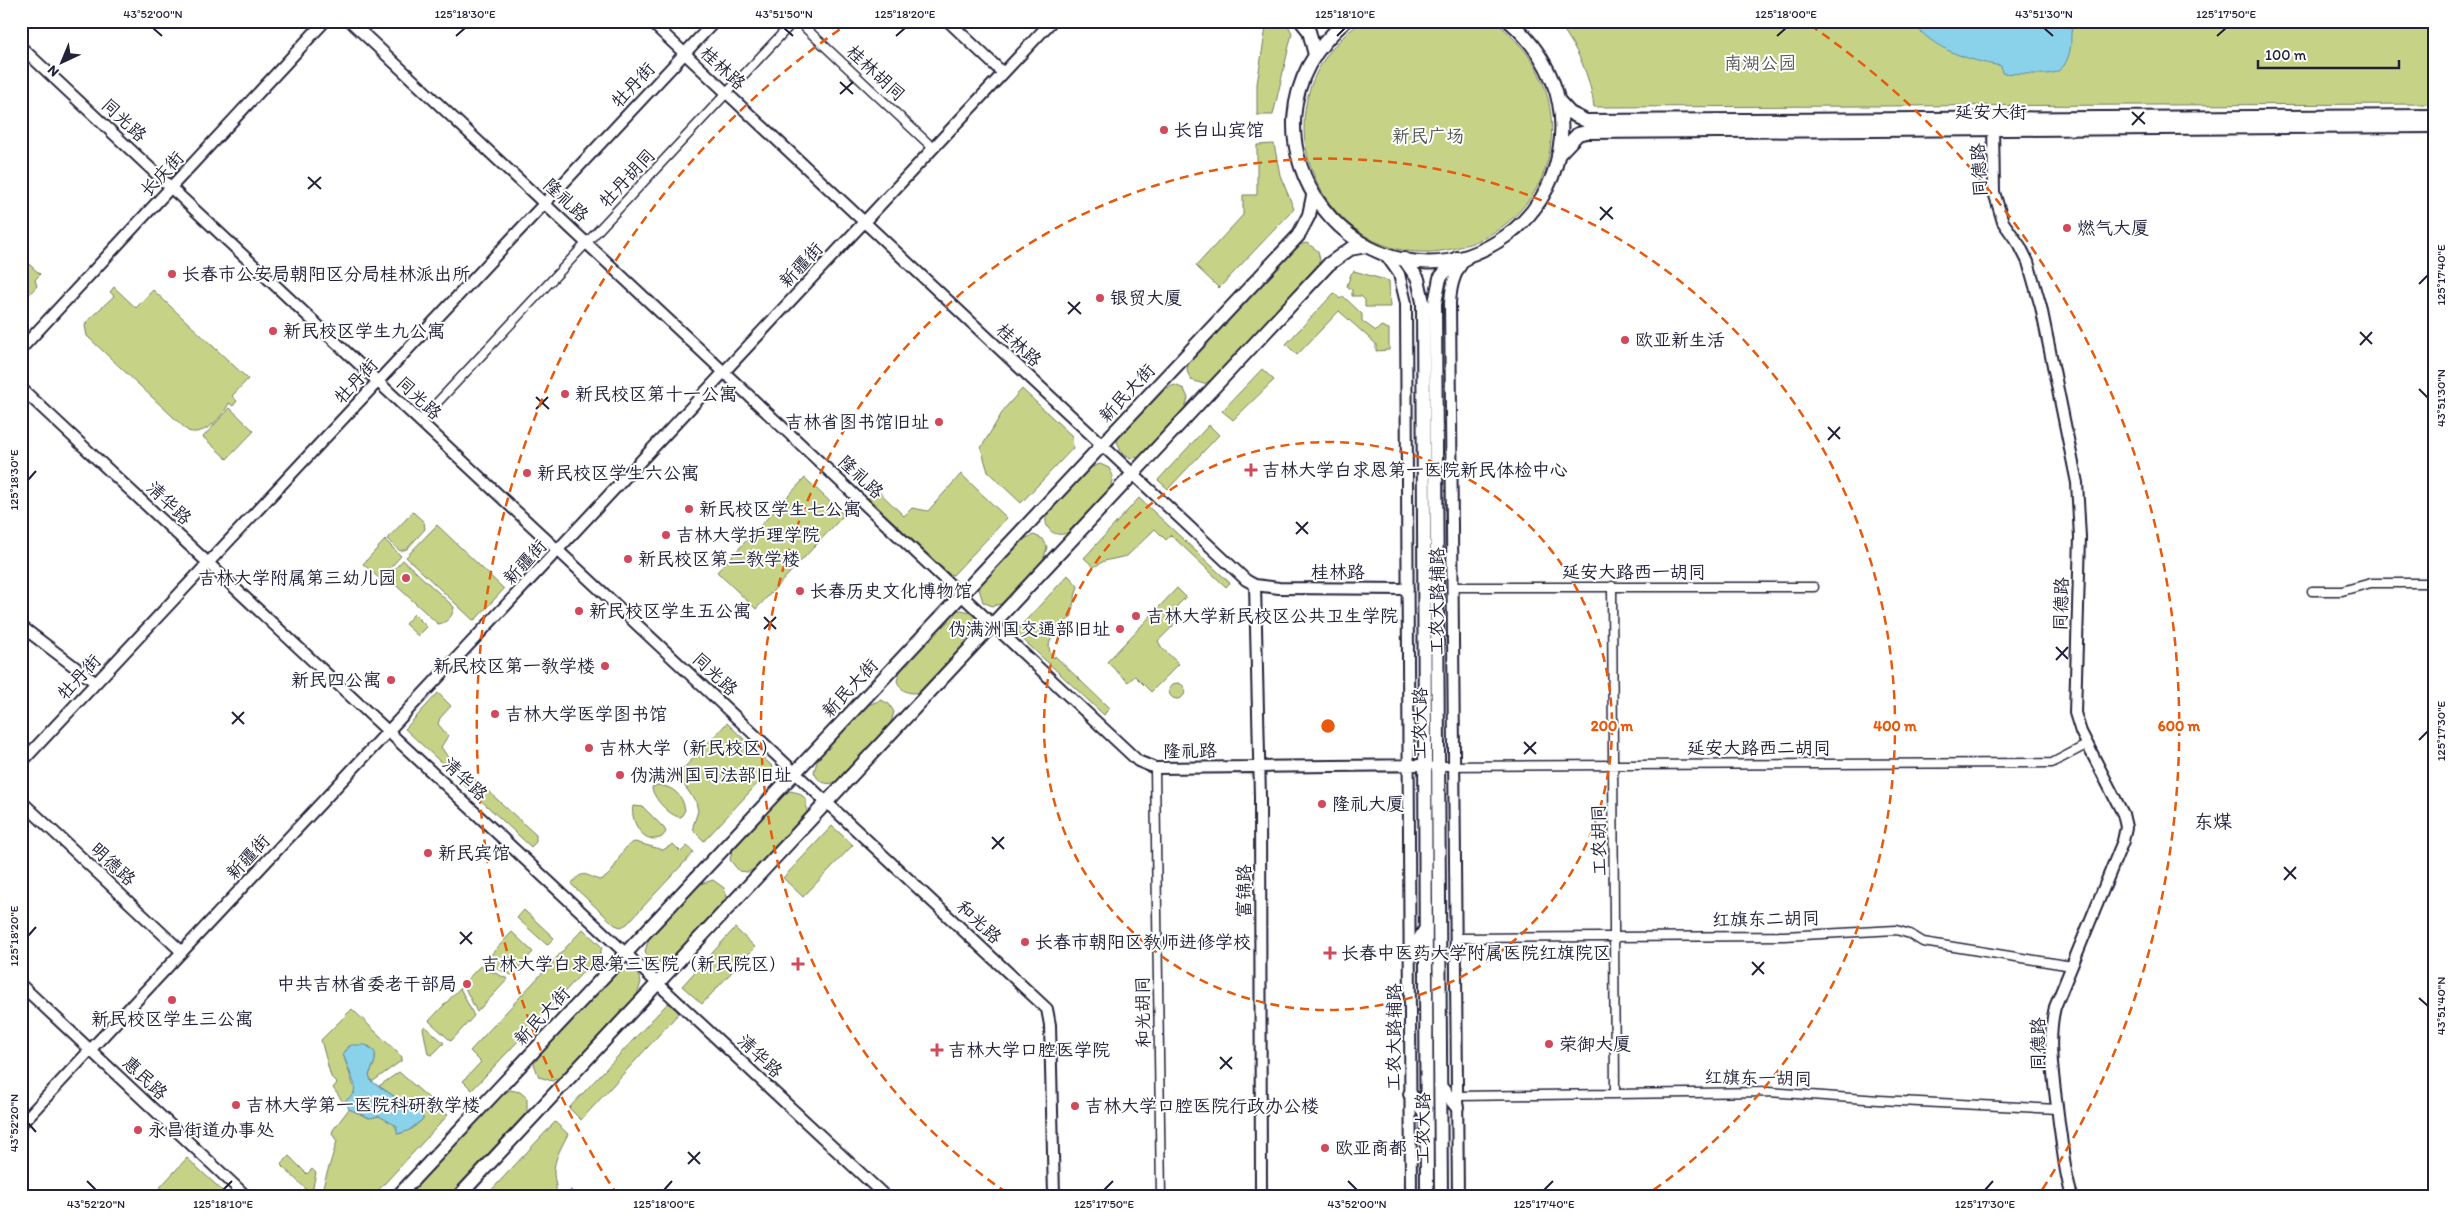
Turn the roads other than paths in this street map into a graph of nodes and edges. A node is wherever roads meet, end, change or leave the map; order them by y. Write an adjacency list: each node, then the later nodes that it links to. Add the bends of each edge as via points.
1 (325, 21): 23 (street, 长庆街)
2 (350, 21): 25 (street, 隆礼路)
3 (650, 21): 13 (street, 桂林路)
4 (715, 21): 13 (street, 牡丹街)
5 (794, 21): 16 (street, 牡丹胡同)
6 (798, 21): 21 (street, 桂林胡同)
7 (948, 21): 15 (street)
8 (1052, 21): 15 (street, 新疆街)
9 (1301, 21): 14 (main road, via 1309,31)
10 (1346, 21): 14 (main road)
11 (1509, 21): 17 (main road, via 1541,57)
12 (21, 47): 23 (street, 同光路)
13 (685, 54): 16 (street, 桂林路); 25 (street, 牡丹街)
14 (1315, 55): 24 (main road, via 1298,93 1294,122 1300,165)
15 (1003, 73): 21 (street, 新疆街)
16 (727, 93): 26 (street, 桂林路); 27 (street, 牡丹胡同)
17 (1558, 100): 19 (main road, 延安大街, via 1570,113 1586,121 1853,118); 22 (main road, via 1561,132)
18 (2434, 116): 19 (main road, 延安大街)
19 (1993, 125): 20 (main road, 延安大街); 22 (main road, 延安大街, via 1586,132 1578,134); 54 (street, 同德路, via 1994,192 2003,222 2028,262 2041,307 2077,483 2080,537 2074,713)
20 (2434, 126)
21 (933, 148): 26 (street, 新疆街)
22 (1558, 154): 29 (main road, via 1547,188 1532,212 1499,240)
23 (172, 188): 33 (street, 长庆街); 35 (street, 同光路)
24 (1314, 196): 28 (main road, via 1339,227); 38 (main road, 新民大街, via 1298,236)
25 (545, 203): 27 (street, 隆礼路); 35 (street, 牡丹街)
26 (864, 222): 34 (street, 新疆街); 38 (street, 桂林路)
27 (587, 242): 34 (street, 隆礼路); 37 (street, 牡丹胡同)
28 (1366, 246): 30 (main road); 39 (main road, via 1350,249 1329,264)
29 (1474, 253): 31 (main road); 45 (street, 工农大路辅路, via 1456,272 1451,291)
30 (1385, 254): 32 (main road); 47 (street, 工农大路辅路, via 1400,274 1406,303)
31 (1457, 258): 32 (main road, via 1431,261); 59 (main road, 工农大路, via 1440,278 1435,302)
32 (1404, 259): 59 (main road, 工农大路, via 1418,279 1423,302)
33 (21, 349)
34 (724, 371): 40 (street, 新疆街); 49 (street, 隆礼路)
35 (378, 381): 37 (street, 同光路); 41 (street, 牡丹街)
36 (21, 388): 41 (street, 清华路)
37 (420, 422): 40 (street, 同光路)
38 (1101, 446): 39 (street, 桂林路); 49 (main road, 新民大街)
39 (1132, 475): 43 (street, 桂林路, via 1234,570); 50 (main road)
40 (558, 550): 53 (street, 新疆街); 62 (street, 同光路)
41 (208, 562): 52 (street, 牡丹街); 53 (street, 清华路)
42 (2434, 583): 48 (street, via 2371,583 2342,591)
43 (1255, 585): 47 (street, 桂林路); 57 (street, 富锦路)
44 (1612, 586): 45 (street, 延安大路西一胡同); 46 (street, 延安大路西一胡同); 56 (street, 工农胡同)
45 (1453, 587): 60 (street, 工农大路辅路)
46 (1814, 587)
47 (1408, 589): 58 (street, 工农大路辅路)
48 (2312, 591)
49 (962, 594): 50 (street, 隆礼路); 62 (main road, 新民大街)
50 (993, 624): 61 (street, 隆礼路, via 1138,761); 64 (main road)
51 (21, 626): 52 (street)
52 (96, 683): 55 (street, 牡丹街)
53 (389, 731): 68 (street, 新疆街); 69 (street, 清华路)
54 (2088, 744): 56 (street, 延安大路西二胡同, via 2052,763); 71 (street, 同德路, via 2123,814 2126,827 2106,886)
55 (21, 764)
56 (1613, 764): 60 (street, 延安大路西二胡同); 66 (street, 工农胡同)
57 (1258, 766): 58 (street, 隆礼路); 61 (street, 隆礼路); 88 (street, 富锦路)
58 (1409, 766): 59 (street, 隆礼路); 70 (street, 工农大路辅路)
59 (1431, 766): 60 (street, 延安大路西二胡同); 65 (main road, 工农大路); 75 (main road, 工农大路)
60 (1454, 766): 67 (street, 工农大路辅路)
61 (1155, 768): 87 (street, 和光胡同)
62 (795, 772): 64 (street, 和光路); 69 (main road, 新民大街)
63 (21, 801): 68 (street, 明德路)
64 (827, 802): 72 (main road); 86 (street, 和光路, via 1047,1009)
65 (1426, 928): 70 (main road); 80 (main road, 工农大路)
66 (1614, 936): 67 (street, 红旗东二胡同); 71 (street, 红旗东二胡同, via 1784,936 1896,930 1923,942); 77 (street, 工农胡同)
67 (1456, 938): 78 (street, 工农大路辅路)
68 (182, 952): 74 (street, 新疆街)
69 (626, 952): 72 (street, 清华路); 83 (main road, 新民大街)
70 (1410, 954): 76 (street, 工农大路辅路)
71 (2072, 966): 79 (street, 同德路, via 2051,1023)
72 (658, 982): 84 (main road); 85 (street, 清华路)
73 (21, 985): 74 (street, 惠民路)
74 (91, 1050): 81 (street, 新疆街); 82 (street, 惠民路)
75 (1440, 1086): 78 (main road); 91 (main road, 工农大路)
76 (1410, 1094): 80 (main road); 89 (street, 工农大路辅路)
77 (1615, 1094): 78 (street, 红旗东一胡同); 79 (street, 红旗东一胡同, via 1768,1092)
78 (1457, 1101): 92 (street, 工农大路辅路)
79 (2058, 1109): 93 (street, 同德路, via 2066,1177)
80 (1426, 1114): 90 (main road, 工农大路)
81 (21, 1124)
82 (246, 1196)
83 (398, 1196)
84 (459, 1196)
85 (885, 1196)
86 (1054, 1196)
87 (1160, 1196)
88 (1261, 1196)
89 (1411, 1196)
90 (1427, 1196)
91 (1441, 1196)
92 (1458, 1196)
93 (2072, 1196)

